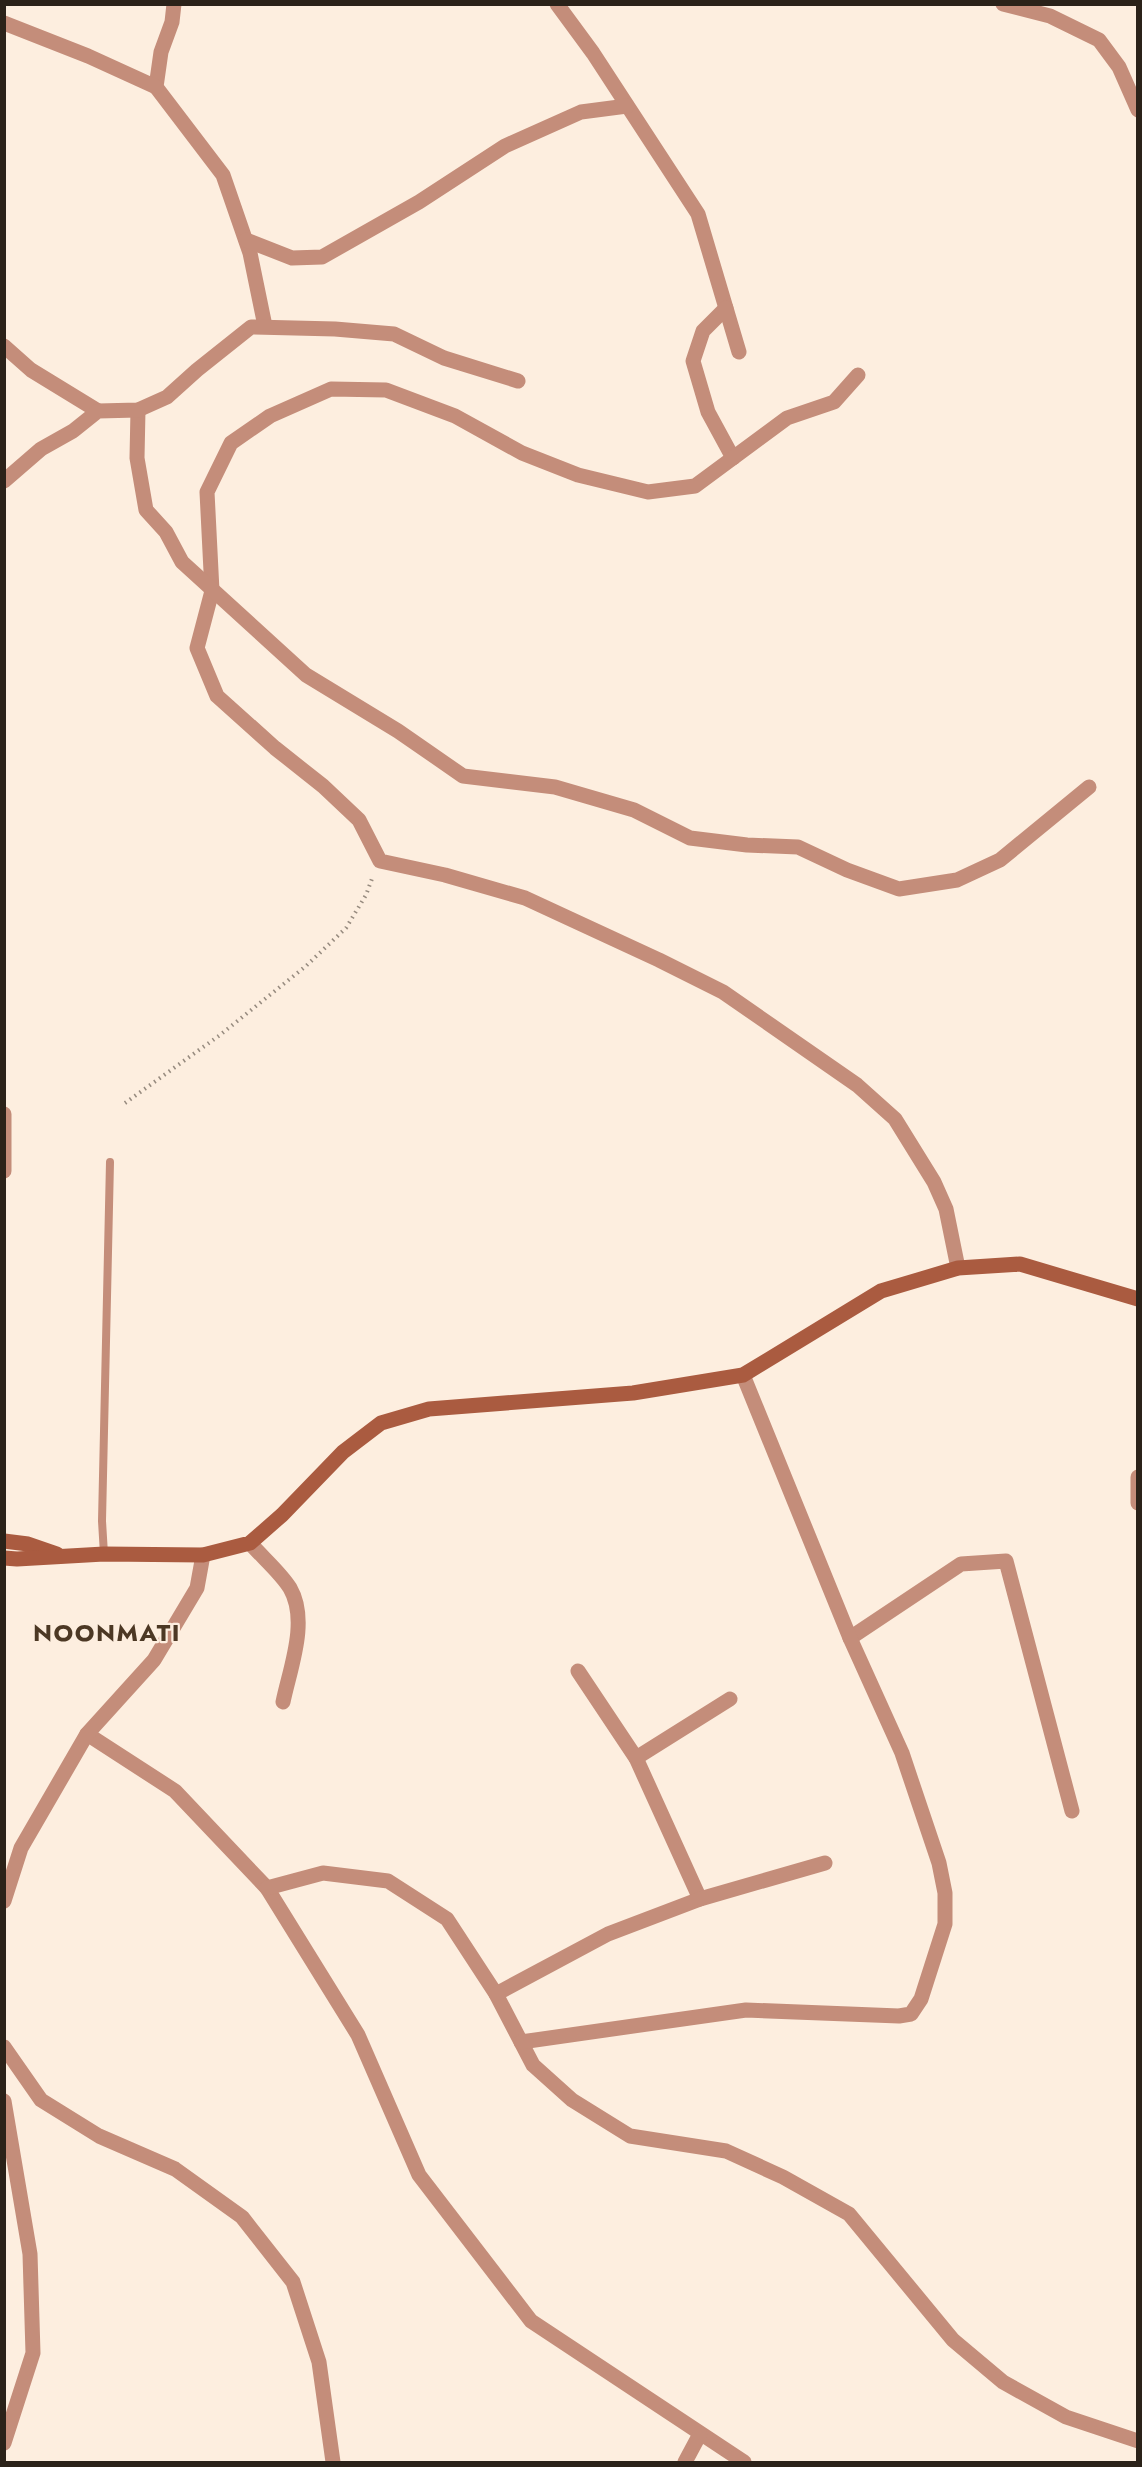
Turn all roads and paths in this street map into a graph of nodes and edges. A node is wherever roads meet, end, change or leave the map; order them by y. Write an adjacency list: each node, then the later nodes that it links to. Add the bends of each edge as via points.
1 (174, 4): 5 (street)
2 (557, 4): 6 (street)
3 (1003, 4): 7 (street, via 1050,16 1099,40 1119,67)
4 (4, 23): 5 (street)
5 (156, 87): 8 (street, via 223,174)
6 (627, 106): 8 (street, via 581,112 505,146 420,202 322,257 292,258); 9 (street, via 698,214)
7 (1137, 110)
8 (246, 240): 10 (street)
9 (726, 308): 12 (street); 17 (street, via 704,331 693,361 708,412)
10 (265, 326): 14 (street, via 394,334 444,358); 15 (street, via 251,327 167,398)
11 (4, 346): 16 (street, via 31,370)
12 (739, 352)
13 (858, 375): 17 (street, via 834,402 787,418)
14 (518, 381)
15 (138, 410): 16 (street); 19 (street, via 138,458 146,510 166,532 182,562)
16 (98, 411): 18 (street, via 41,449)
17 (733, 458): 19 (street, via 695,486 648,492 568,471 522,453 455,416 386,390 331,389 270,416 231,443 207,492)
18 (4, 481)
19 (212, 591): 20 (street, via 306,675 463,776 555,788 634,810 690,838 798,847 899,889 957,880 1000,860); 21 (street, via 197,648 217,696 359,820)
20 (1089, 787)
21 (380, 861): 22 (path, via 346,928 306,966 220,1035); 26 (street, via 525,898 659,960 723,992 857,1085 895,1119 934,1182 946,1209)
22 (125, 1103)
23 (4, 1114): 25 (street)
24 (110, 1162): 33 (lane)
25 (4, 1171)
26 (958, 1268): 27 (street, via 1020,1264); 28 (street, via 881,1291)
27 (1137, 1299)
28 (743, 1375): 32 (street, via 633,1393 429,1409 381,1423 343,1452); 37 (street)
29 (1137, 1477): 30 (street)
30 (1137, 1503)
31 (4, 1541): 35 (street)
32 (250, 1543): 34 (street); 40 (street, via 296,1600 299,1620)
33 (104, 1554): 34 (street); 35 (street)
34 (202, 1555): 41 (street, via 197,1588 154,1660)
35 (64, 1556): 36 (street)
36 (4, 1558)
37 (850, 1638): 43 (street, via 961,1563 1006,1561); 49 (street, via 902,1753 939,1863 945,1893 945,1924 921,1999 910,2014 746,2010)
38 (578, 1671): 42 (street)
39 (730, 1699): 42 (street)
40 (283, 1702)
41 (87, 1734): 45 (street, via 175,1791); 47 (street, via 21,1848)
42 (636, 1758): 46 (street)
43 (1072, 1811)
44 (825, 1863): 46 (street)
45 (267, 1888): 48 (street, via 323,1873 388,1881 447,1919); 52 (street, via 358,2035 419,2175 531,2321)
46 (700, 1899): 48 (street, via 608,1934)
47 (4, 1901)
48 (496, 1994): 49 (street)
49 (521, 2042): 53 (street, via 533,2065 572,2100 630,2136 726,2151 849,2214 953,2340 1003,2382 1066,2417)
50 (4, 2047): 55 (street, via 41,2100 99,2136 175,2169 242,2217 293,2282 319,2362)
51 (4, 2100): 54 (street, via 30,2253 33,2353)
52 (700, 2434): 56 (street); 57 (street)
53 (1137, 2441)
54 (4, 2443)
55 (333, 2463)
56 (685, 2463)
57 (744, 2463)

